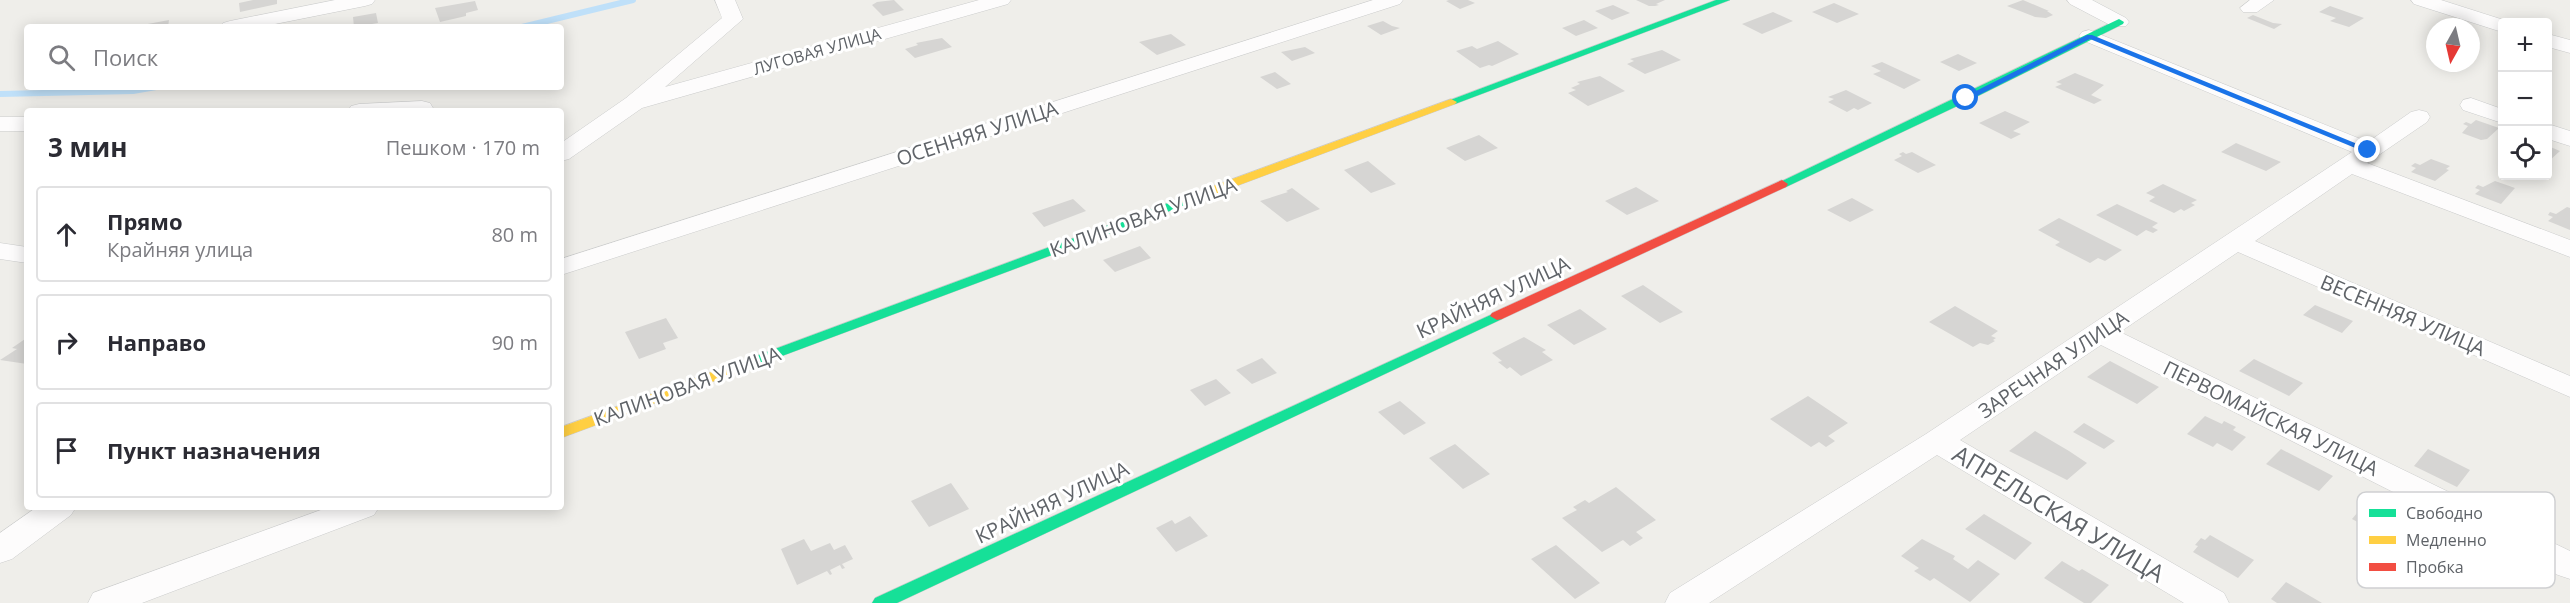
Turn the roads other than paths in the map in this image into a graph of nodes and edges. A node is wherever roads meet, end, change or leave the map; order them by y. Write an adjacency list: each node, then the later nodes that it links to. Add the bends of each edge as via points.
1 (365, 0): 9 (street)
2 (724, 0): 14 (street, via 733,19)
3 (1001, 0): 14 (street, ЛУГОВАЯ УЛИЦА)
4 (1393, 0): 28 (street, ОСЕННЯЯ УЛИЦА)
5 (1725, 0): 31 (street, КАЛИНОВАЯ УЛИЦА)
6 (2077, 0): 8 (street)
7 (2421, 0): 10 (street)
8 (2119, 22): 11 (street, КРАЙНЯЯ УЛИЦА)
9 (245, 24)
10 (2498, 25)
11 (2089, 36): 23 (street); 40 (street, КРАЙНЯЯ УЛИЦА, via 1945,109)
12 (2552, 42): 13 (street)
13 (2570, 47)
14 (634, 103): 22 (street)
15 (2471, 105): 16 (street)
16 (2498, 115)
17 (2419, 117): 23 (street, ЗАРЕЧНАЯ УЛИЦА)
18 (0, 124): 19 (street)
19 (24, 124)
20 (2552, 133): 21 (street)
21 (2570, 139)
22 (564, 152)
23 (2358, 157): 24 (street, ЗАРЕЧНАЯ УЛИЦА); 25 (street)
24 (2236, 242): 29 (street, ЗАРЕЧНАЯ УЛИЦА); 30 (street, ВЕСЕННЯЯ УЛИЦА)
25 (2570, 249)
26 (0, 251): 27 (street)
27 (24, 255)
28 (564, 266)
29 (2100, 333): 32 (street, ЗАРЕЧНАЯ УЛИЦА); 33 (street, ПЕРВОМАЙСКАЯ УЛИЦА)
30 (2570, 387)
31 (564, 432)
32 (1937, 441): 41 (street, ЗАРЕЧНАЯ УЛИЦА); 42 (street, АПРЕЛЬСКАЯ УЛИЦА)
33 (2421, 492)
34 (56, 510): 36 (street)
35 (355, 510): 39 (street)
36 (0, 550)
37 (2555, 559): 38 (street, ПЕРВОМАЙСКАЯ УЛИЦА)
38 (2570, 566)
39 (105, 603)
40 (880, 603)
41 (1682, 603)
42 (2212, 603)

